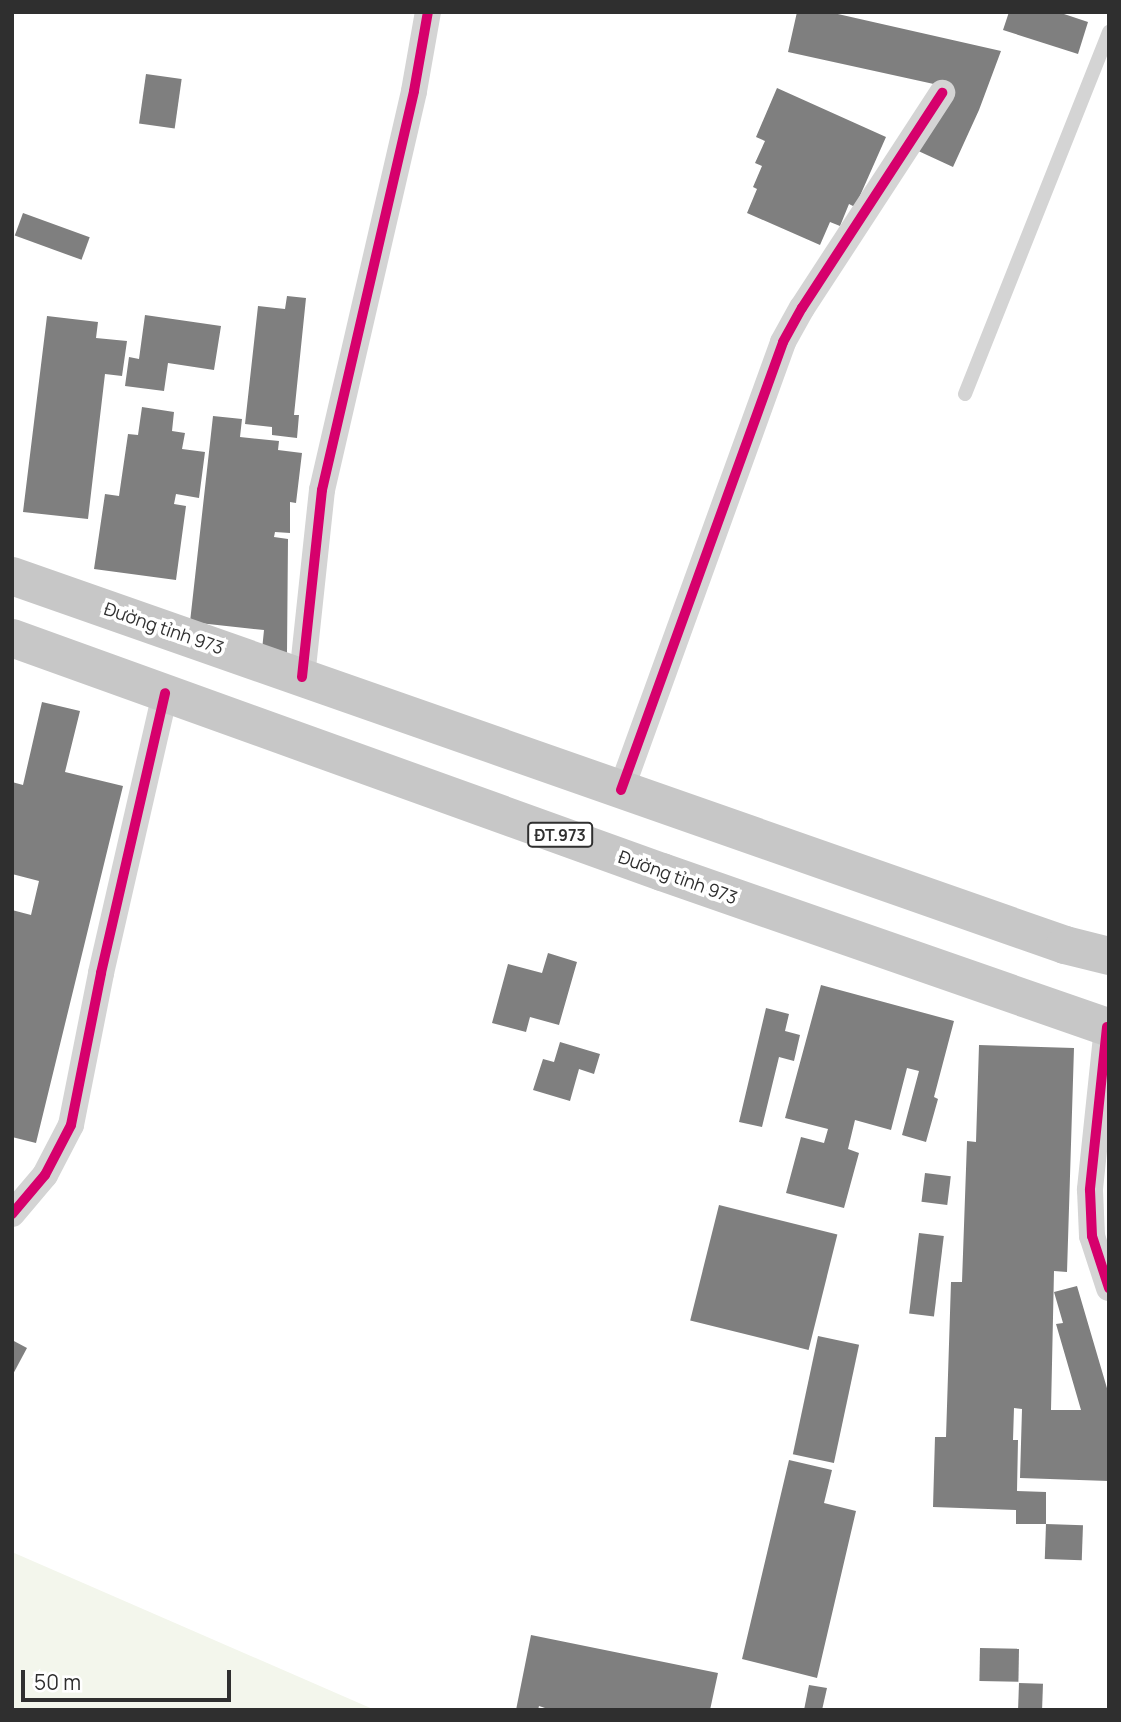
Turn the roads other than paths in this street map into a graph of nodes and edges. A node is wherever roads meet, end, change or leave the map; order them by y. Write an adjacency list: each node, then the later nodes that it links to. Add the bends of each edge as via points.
1 (428, 12): 8 (street, via 322,490)
2 (1109, 32): 4 (lane)
3 (942, 93): 10 (street, via 783,342)
4 (965, 394)
5 (12, 576): 6 (main road, Đường tỉnh 973)
6 (50, 589): 7 (main road); 8 (main road, Đường tỉnh 973)
7 (23, 642): 9 (main road, Đường tỉnh 973 / ĐT.973)
8 (302, 677): 10 (main road, Đường tỉnh 973)
9 (165, 693): 12 (main road, Đường tỉnh 973 / ĐT.973); 13 (street, via 101,973 72,1125 45,1175)
10 (621, 790): 11 (main road, Đường tỉnh 973, via 1065,945)
11 (1109, 956)
12 (1108, 1027): 14 (street, via 1090,1190 1092,1236)
13 (12, 1214)
14 (1109, 1288)

